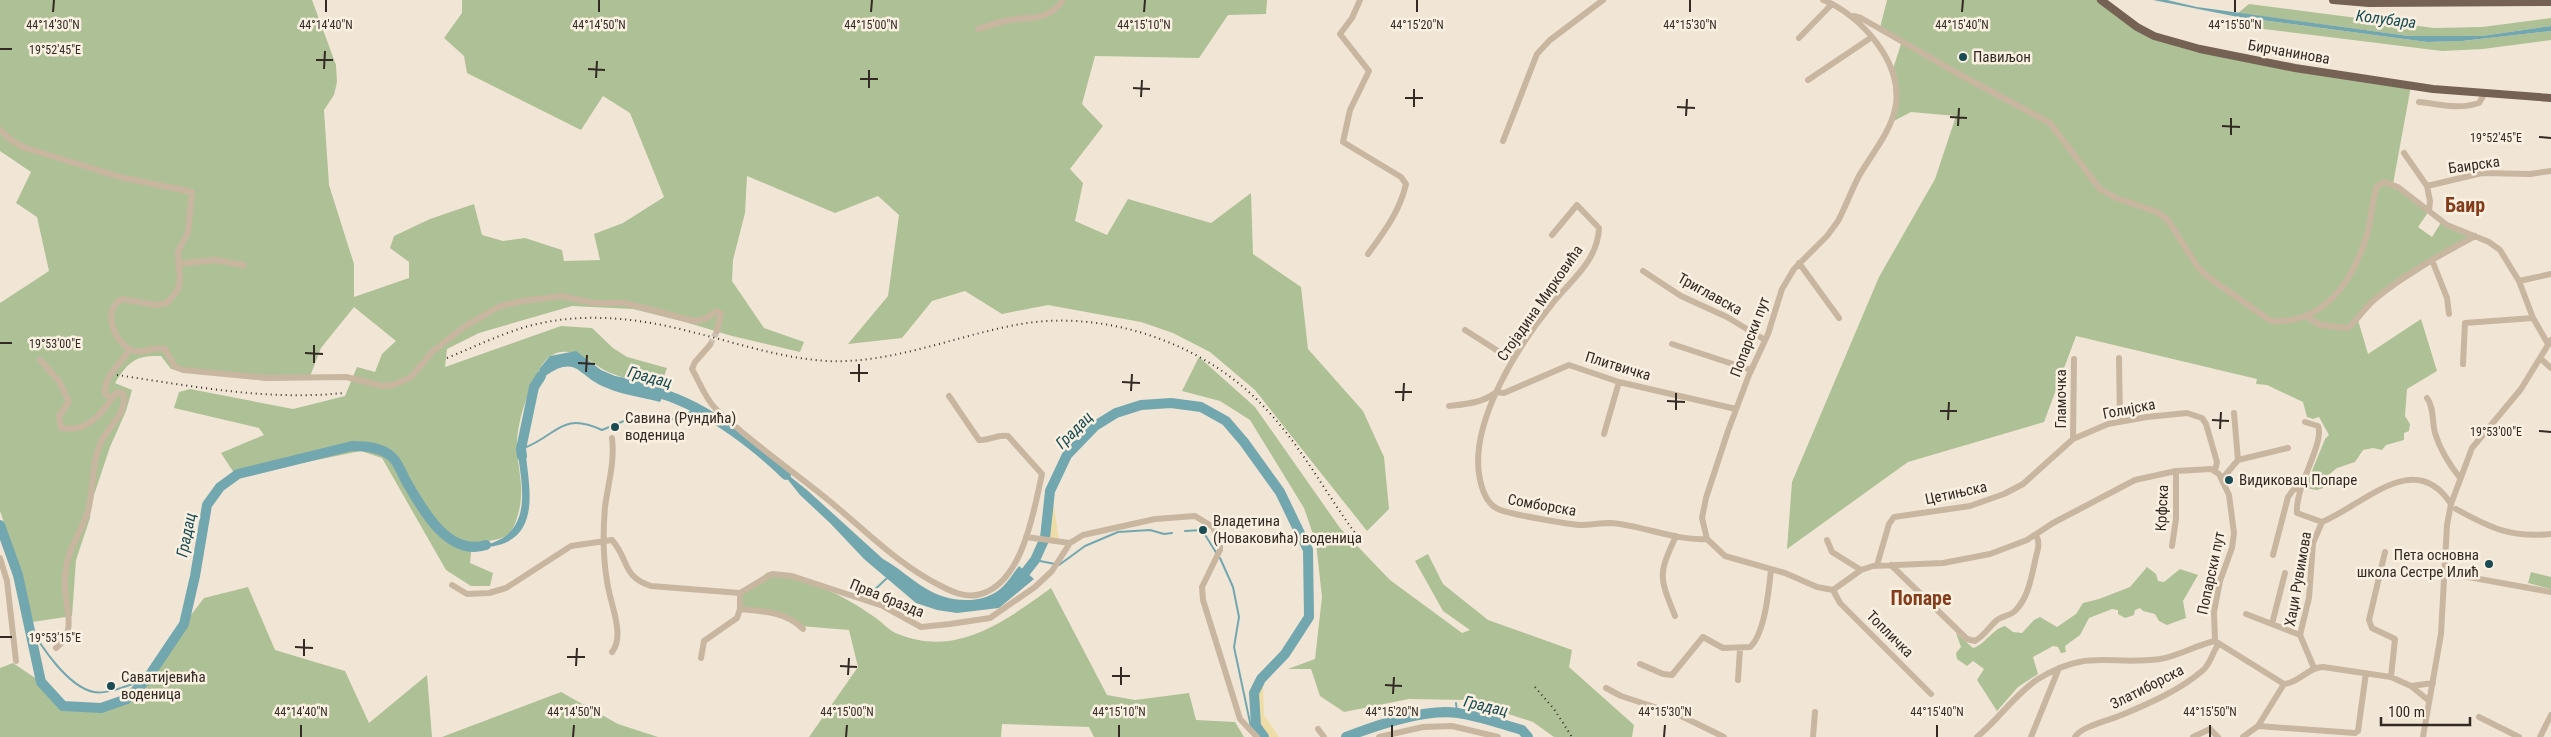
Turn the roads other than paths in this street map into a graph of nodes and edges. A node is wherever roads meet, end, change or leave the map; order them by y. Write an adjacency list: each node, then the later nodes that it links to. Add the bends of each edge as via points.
1 (1063, 0): 10 (street, via 1049,15 1006,20)
2 (1360, 0): 25 (street, via 1340,34 1369,71 1350,110 1343,142 1401,177 1406,184 1403,199 1390,225)
3 (1603, 0): 18 (street, via 1550,40 1537,54)
4 (1822, 0): 8 (street, Попарски пут)
5 (2101, 0): 14 (main road, Бирчанинова, via 2137,27 2172,43 2314,71 2433,89)
6 (2333, 0): 7 (main road, via 2370,3)
7 (2551, 2)
8 (1832, 4): 9 (street, Попарски пут); 12 (street)
9 (1853, 16): 11 (street, Попарски пут); 34 (street, via 2050,123 2100,189 2157,212 2168,220 2208,278 2260,315 2282,322)
10 (978, 29)
11 (1872, 37): 13 (street); 27 (street, Попарски пут, via 1889,64 1894,80 1894,115 1855,183 1838,221)
12 (1799, 38)
13 (1808, 80)
14 (2485, 93): 15 (main road, Бирчанинова); 16 (street, via 2479,103 2466,106)
15 (2551, 98)
16 (2419, 102)
17 (0, 130): 28 (street, via 26,148 120,176 192,192 189,226 178,252)
18 (1503, 141)
19 (2404, 153): 21 (street)
20 (2551, 171): 21 (street, Баирска, via 2482,173)
21 (2427, 186): 22 (street)
22 (2429, 212): 24 (street, via 2448,225); 34 (street, via 2393,184 2384,182 2377,186 2367,237 2350,275 2330,302)
23 (1552, 235): 48 (street, Стојадина Мирковића, via 1577,205 1598,226 1596,244 1583,269 1552,303)
24 (2475, 236): 26 (street); 32 (street, via 2500,250)
25 (1368, 254)
26 (2432, 260): 33 (street, via 2447,298); 34 (street, via 2373,301 2348,328 2320,324)
27 (1799, 263): 35 (street); 39 (street, Попарски пут, via 1782,289)
28 (178, 264): 29 (street, via 215,260); 43 (street, via 178,290 167,303 145,304 122,299 111,308 115,331)
29 (244, 265)
30 (1643, 271): 39 (street, Триглавска, via 1682,296 1727,317)
31 (2551, 274): 32 (street)
32 (2519, 282): 36 (street)
33 (2449, 314)
34 (2307, 316)
35 (1839, 318)
36 (2533, 318): 40 (street); 49 (street, via 2465,323)
37 (1464, 330): 48 (street)
38 (717, 331): 43 (street, via 721,314 717,311 706,319 694,321 625,303 594,303 562,296 523,300 500,306 456,333 402,383 382,386 346,377 267,378 182,370 175,367 165,349)
39 (1765, 340): 51 (street, Попарски пут)
40 (2550, 342): 45 (street)
41 (1672, 344): 51 (street)
42 (710, 345): 78 (street, via 692,369 714,406 920,574 967,596 982,594 1002,580)
43 (130, 350): 55 (street, via 106,382 105,394)
44 (2119, 358): 60 (street)
45 (2540, 358): 50 (street); 69 (street, via 2515,398 2472,448)
46 (2074, 359): 64 (street, Гламочка)
47 (40, 360): 55 (street, via 59,381 69,402 59,416 61,428 95,422)
48 (1512, 360): 53 (street, Стојадина Мирковића)
49 (2463, 364)
50 (2551, 368)
51 (1751, 370): 58 (street, Попарски пут)
52 (1619, 382): 53 (street, Плитвичка, via 1575,366 1565,366 1504,393); 58 (street, Плитвичка); 62 (street)
53 (1496, 392): 57 (street, Плитвичка, via 1488,399); 77 (street, Сомборска, via 1477,457 1482,490 1491,505 1503,511 1579,525 1610,523)
54 (949, 396): 78 (street, via 979,440 1008,436 1042,474)
55 (112, 398): 104 (street, via 119,392 123,393 124,404 102,441 88,510 71,549 64,585 69,629 65,641)
56 (2427, 398): 69 (street, via 2431,404 2437,440)
57 (1449, 406)
58 (1736, 408): 79 (street, Попарски пут, via 1704,507 1703,524)
59 (2234, 413): 66 (street)
60 (2120, 422): 64 (street, Голијска); 67 (street, Голијска, via 2182,412 2198,416 2206,424 2216,462)
61 (2305, 422): 72 (street, via 2318,426 2321,433)
62 (1604, 434)
63 (612, 438): 80 (street, via 614,454 605,509)
64 (2073, 439): 71 (street, Голијска)
65 (2288, 448): 66 (street)
66 (2238, 460): 70 (street)
67 (2215, 471): 68 (street); 70 (street, Попарски пут)
68 (2176, 472): 75 (street, via 2128,482); 83 (street, Крфска, via 2176,519)
69 (2460, 478): 73 (street)
70 (2222, 480): 103 (street, Попарски пут, via 2231,503 2234,533 2213,625)
71 (2023, 484): 87 (street, Цетињска, via 1970,506 1897,516 1892,519)
72 (2299, 490): 74 (street, via 2297,513); 85 (street, via 2294,489 2288,497)
73 (2454, 506): 74 (street, Хаџи Рувимова, via 2434,484 2407,478); 76 (street, via 2499,531); 115 (street, via 2447,530 2440,634)
74 (2322, 522): 102 (street, Хаџи Рувимова, via 2314,544 2309,598)
75 (2036, 534): 88 (street, via 2013,546 1966,560); 88 (street, via 2038,547 2032,577 2023,599 2015,611 1998,619 1975,641 1967,639)
76 (2551, 534)
77 (1676, 536): 79 (street, Сомборска); 99 (street, via 1661,573)
78 (1028, 537): 82 (street)
79 (1707, 539): 89 (street, via 1728,557)
80 (606, 540): 93 (street, via 571,546 506,588 489,593 468,594); 96 (street, via 612,540 618,546 630,575 640,582 651,586); 106 (street, via 604,561 617,632 617,646)
81 (1827, 540): 90 (street, via 1829,550 1835,556)
82 (1070, 543): 96 (street, Прва бразда, via 1052,571 1035,587 990,618 921,627 883,606 792,576 772,574); 127 (street, Прва бразда, via 1097,530 1155,519 1195,516 1213,527 1218,534 1220,550 1202,586 1203,600 1240,719)
83 (2172, 546)
84 (2385, 552): 113 (street, via 2369,620 2372,628 2395,639)
85 (2273, 555)
86 (0, 558): 108 (street, via 7,581)
87 (1877, 565): 88 (street); 90 (street)
88 (1891, 565)
89 (1771, 570): 94 (street); 105 (street, via 1768,602 1757,637 1750,647)
90 (1861, 570): 94 (street)
91 (2284, 573): 100 (street)
92 (2452, 574): 95 (street)
93 (452, 585)
94 (1833, 590): 119 (street, Топличка, via 1840,603)
95 (2551, 592)
96 (740, 593): 97 (street)
97 (740, 609): 101 (street, via 788,617); 107 (street, via 737,618 704,641)
98 (2246, 614): 100 (street)
99 (1675, 616)
100 (2272, 624): 102 (street)
101 (803, 629)
102 (2300, 635): 111 (street, Хаџи Рувимова)
103 (2216, 643): 110 (street, via 2166,658 2085,660); 116 (street); 135 (street, Златиборска, via 2207,666 2197,675 2160,697 2081,730)
104 (56, 648)
105 (1740, 649): 109 (street, via 1724,648 1703,637 1672,675); 114 (street)
106 (612, 652)
107 (701, 658)
108 (16, 662)
109 (1640, 664)
110 (2058, 668): 133 (street, via 2025,688); 134 (street)
111 (2314, 668): 112 (street); 116 (street)
112 (2366, 673): 113 (street); 126 (street, via 2356,733)
113 (2391, 677): 117 (street)
114 (1738, 680)
115 (2433, 683): 117 (street); 120 (street)
116 (2284, 684): 124 (street)
117 (2412, 686): 120 (street)
118 (1606, 688): 131 (street, via 1679,715)
119 (1931, 694)
120 (2428, 700): 140 (street)
121 (1815, 712): 132 (street)
122 (2551, 715): 142 (street)
123 (2480, 717): 141 (street)
124 (2258, 726): 126 (street); 138 (street)
125 (1318, 729): 128 (street)
126 (2292, 729): 139 (street)
127 (1257, 737)
128 (1324, 737)
129 (1379, 737): 130 (street, via 1423,727 1452,726)
130 (1498, 737)
131 (1724, 737)
132 (1813, 737)
133 (1977, 737)
134 (2031, 737)
135 (2075, 737)
136 (2193, 737): 137 (street, via 2210,729)
137 (2218, 737)
138 (2243, 737)
139 (2292, 737)
140 (2424, 737)
141 (2519, 737)
142 (2540, 737)

